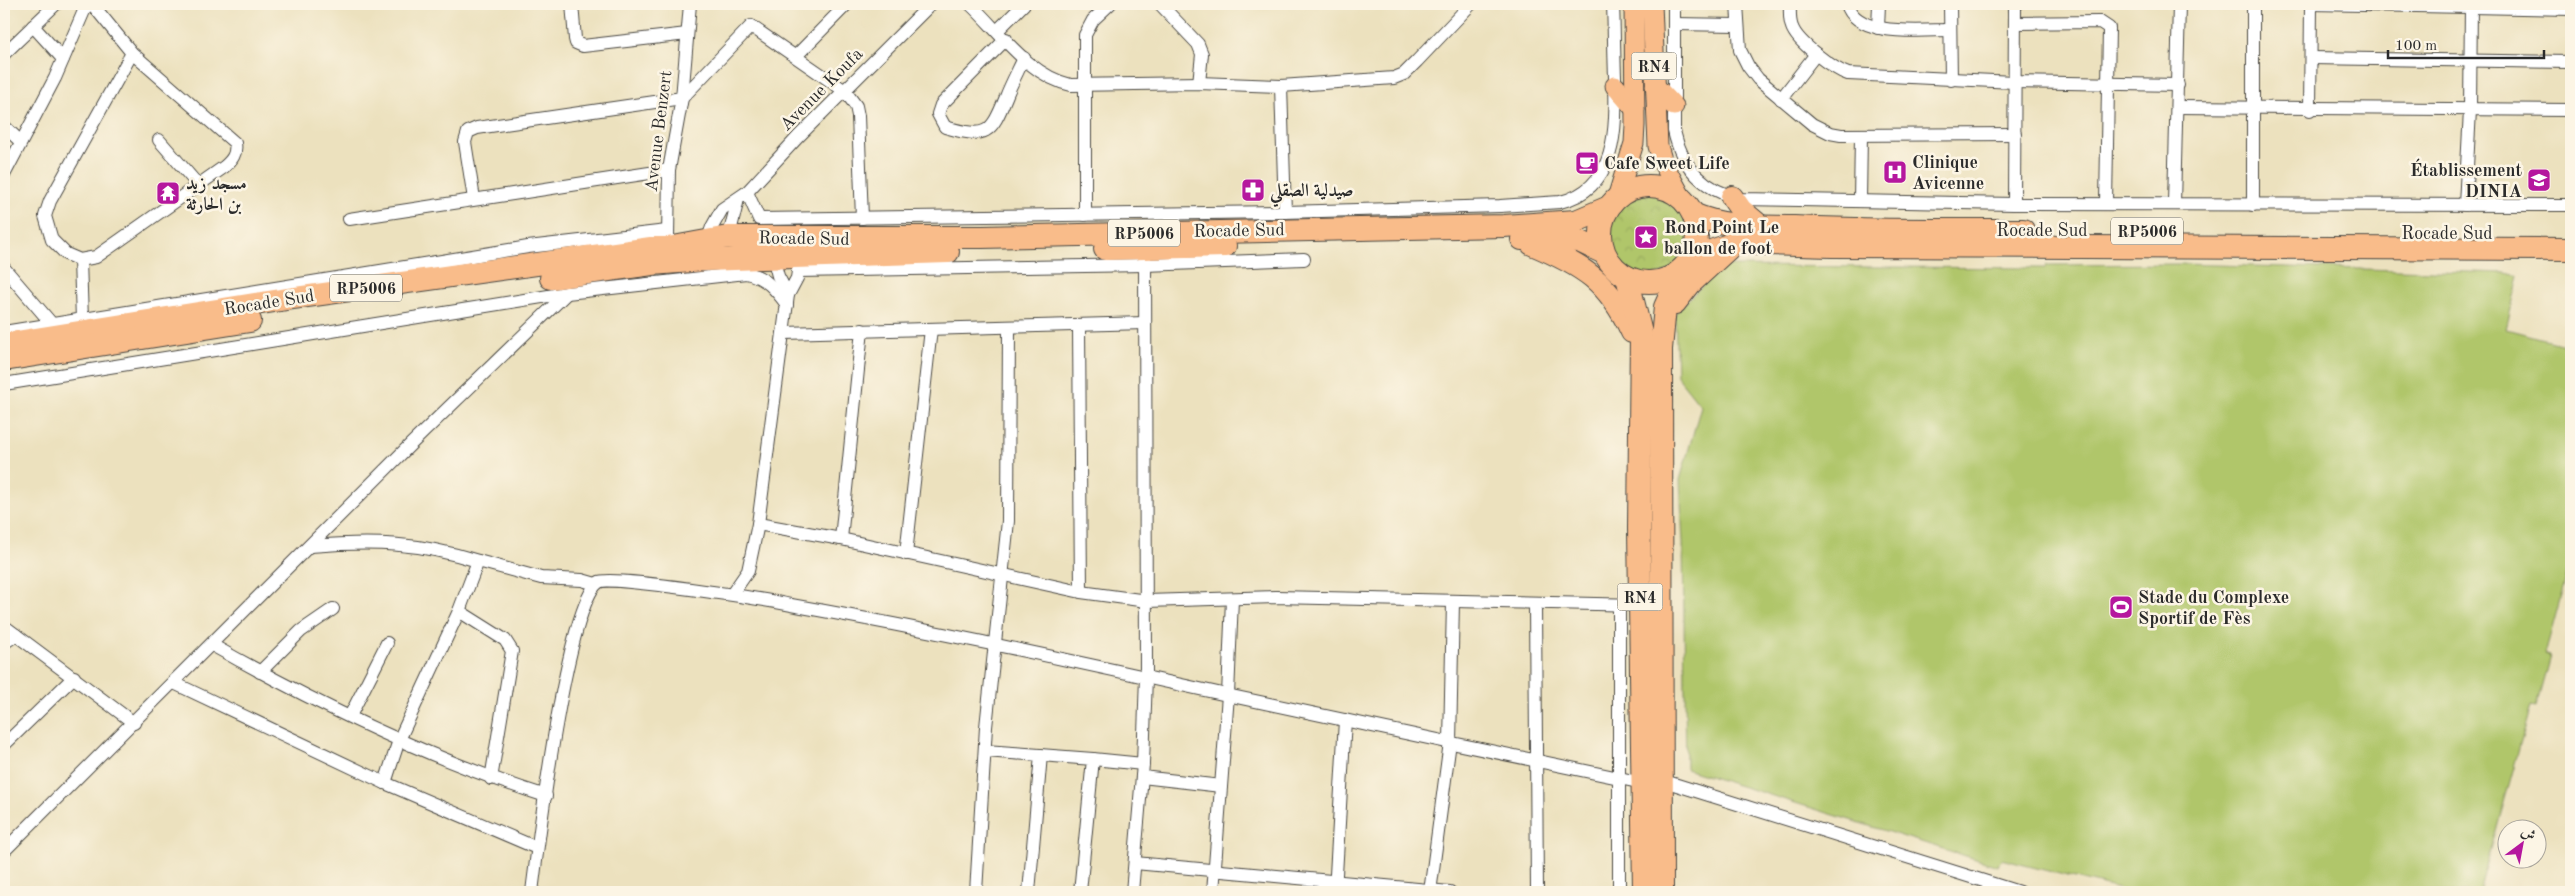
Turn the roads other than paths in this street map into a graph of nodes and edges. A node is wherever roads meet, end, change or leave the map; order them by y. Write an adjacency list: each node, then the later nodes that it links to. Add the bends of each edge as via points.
1 (56, 4): 31 (street)
2 (87, 4): 42 (street)
3 (92, 4): 36 (street)
4 (572, 4): 34 (street, via 576,43 583,46)
5 (690, 4): 34 (street, Avenue Benzert)
6 (847, 4): 39 (street)
7 (931, 4): 54 (street, Avenue Koufa)
8 (970, 4): 35 (street)
9 (1024, 4): 35 (street)
10 (1110, 4): 47 (street, via 1093,20 1085,35)
11 (1160, 4): 48 (street, via 1198,44 1202,54)
12 (1470, 4): 51 (street, via 1404,74 1385,80)
13 (1613, 4): 52 (street)
14 (1634, 4): 60 (main road, RN4)
15 (1652, 4): 53 (main road, RN4)
16 (1674, 4): 28 (street)
17 (1737, 4): 29 (street)
18 (1790, 4): 38 (street, via 1794,32)
19 (1847, 4): 32 (street, via 1863,23)
20 (1879, 4): 32 (street)
21 (1950, 4): 33 (street)
22 (2015, 4): 30 (street)
23 (2179, 4): 50 (street)
24 (2253, 4): 59 (street)
25 (2311, 4): 26 (street); 41 (street)
26 (2471, 6): 27 (street); 43 (street)
27 (2571, 9)
28 (1674, 24): 29 (street); 57 (street)
29 (1737, 24): 56 (street, via 1743,58 1758,79)
30 (2015, 24): 46 (street); 49 (street, via 2105,23 2109,28)
31 (33, 26): 37 (street); 42 (street)
32 (1878, 28): 33 (street)
33 (1949, 30): 45 (street)
34 (687, 34): 55 (street, Avenue Benzert)
35 (1002, 35): 40 (street); 40 (street, via 941,105 938,114 945,127 980,133 990,128 998,120)
36 (132, 53): 71 (street, via 235,143 232,160); 102 (street, via 50,201 45,216 52,240 66,254)
37 (4, 54)
38 (1816, 54): 45 (street, via 1848,74); 56 (street)
39 (796, 56): 54 (street); 55 (street, via 751,26)
40 (1024, 58): 47 (street, via 1047,78 1070,85)
41 (2310, 58): 43 (street); 61 (street)
42 (63, 59): 68 (street)
43 (2471, 61): 44 (street); 62 (street)
44 (2571, 62)
45 (1950, 80): 46 (street)
46 (2014, 82): 49 (street); 66 (street)
47 (1085, 84): 48 (street); 86 (street)
48 (1198, 84): 51 (street)
49 (2109, 84): 50 (street); 77 (street)
50 (2178, 85): 58 (street)
51 (1281, 86): 84 (street)
52 (1615, 86): 60 (main road); 85 (street, via 1615,139 1599,175 1589,188)
53 (1655, 86): 57 (main road); 83 (main road, RN4, via 1658,146 1663,163)
54 (845, 91): 72 (street, Avenue Koufa); 89 (street, via 856,106 858,116)
55 (682, 98): 69 (street, Avenue Benzert); 74 (street, via 472,130 465,142)
56 (1781, 99): 65 (street, via 1819,128 1841,135)
57 (1674, 106): 73 (street, via 1674,131 1685,163 1709,187)
58 (2177, 107): 59 (street); 79 (street)
59 (2253, 108): 61 (street); 80 (street)
60 (1635, 109): 76 (main road, RN4, via 1634,143)
61 (2310, 110): 62 (street)
62 (2470, 110): 63 (street); 81 (street)
63 (2571, 110)
64 (4, 126): 68 (street)
65 (1861, 134): 66 (street); 75 (street)
66 (2015, 134): 78 (street)
67 (159, 140): 71 (street)
68 (21, 142): 70 (street)
69 (669, 170): 74 (street); 95 (street, Avenue Benzert)
70 (4, 175)
71 (198, 185): 102 (street, via 96,257)
72 (743, 196): 93 (street); 96 (street, Avenue Koufa); 96 (street, Avenue Koufa, via 722,209)
73 (1732, 197): 75 (street); 90 (highway, via 1741,210)
74 (474, 199): 88 (street)
75 (1860, 201): 78 (street)
76 (1613, 202): 83 (highway, via 1629,190 1659,187 1672,192); 85 (highway, Rocade Sud / RP5006, via 1576,221); 98 (highway, RN4, via 1604,215 1601,234)
77 (2106, 203): 78 (street); 79 (street)
78 (2014, 204)
79 (2174, 204): 80 (street)
80 (2253, 205): 81 (street)
81 (2465, 205): 82 (street)
82 (2571, 205)
83 (1688, 208): 92 (highway, RP5006); 103 (highway, RN4, via 1696,229 1696,244)
84 (1285, 212): 86 (street); 87 (street)
85 (1535, 214): 87 (highway, Rocade Sud / RP5006)
86 (1085, 215): 89 (street)
87 (1483, 216): 99 (highway, Rocade Sud / RP5006, via 954,237)
88 (348, 218)
89 (862, 218): 93 (street)
90 (1760, 226): 91 (highway, Rocade Sud / RP5006); 92 (highway, Rocade Sud / RP5006)
91 (2571, 233)
92 (1729, 234): 97 (highway, Rocade Sud / RP5006, via 2167,246); 103 (highway, RP5006); 112 (highway, via 1680,295)
93 (767, 238): 96 (highway, Rocade Sud / RP5006); 99 (highway, Rocade Sud / RP5006); 108 (street)
94 (1520, 239): 98 (highway, Rocade Sud / RP5006, via 1579,241); 100 (highway, Rocade Sud / RP5006); 120 (highway, via 1578,266 1605,289 1620,307)
95 (668, 247): 96 (highway, Rocade Sud / RP5006); 106 (highway, Rocade Sud / RP5006); 109 (street, via 528,247); 119 (highway, Rocade Sud / RP5006, via 287,299)
96 (716, 249)
97 (2571, 249)
98 (1604, 252): 105 (highway)
99 (799, 255): 100 (highway, Rocade Sud / RP5006); 108 (street)
100 (1145, 257): 101 (street); 110 (street)
101 (1304, 259)
102 (80, 260): 109 (street)
103 (1686, 263): 105 (highway, via 1672,276 1650,282); 112 (highway, RN4, via 1669,297)
104 (4, 268): 111 (street)
105 (1627, 277): 120 (highway, RN4, via 1641,333)
106 (601, 280): 107 (street); 108 (street, via 746,273 763,279); 121 (highway, Rocade Sud / RP5006, via 297,313)
107 (567, 294): 122 (street); 125 (street)
108 (788, 300): 118 (street)
109 (82, 320): 111 (street)
110 (1145, 323): 113 (street); 133 (street)
111 (52, 324): 117 (street)
112 (1663, 325): 163 (highway, RN4)
113 (1078, 326): 114 (street); 130 (street)
114 (1009, 327): 115 (street); 128 (street, via 1008,521)
115 (931, 329): 116 (street); 126 (street)
116 (862, 330): 118 (street); 124 (street)
117 (4, 332)
118 (784, 333): 123 (street)
119 (4, 344)
120 (1642, 351): 136 (highway, RN4)
121 (4, 360)
122 (4, 384)
123 (758, 524): 124 (street); 131 (street, via 748,571)
124 (841, 539): 126 (street)
125 (310, 546): 127 (street, via 365,542 401,544 427,547); 143 (street)
126 (906, 554): 128 (street)
127 (478, 561): 129 (street, via 541,578); 138 (street)
128 (1002, 575): 130 (street); 144 (street)
129 (596, 584): 131 (street, via 609,579); 166 (street, via 588,596 567,668)
130 (1080, 592): 133 (street)
131 (732, 594): 144 (street)
132 (1232, 599): 133 (street); 134 (street, via 1276,597); 149 (street)
133 (1147, 601): 146 (street)
134 (1453, 602): 135 (street); 154 (street)
135 (1535, 603): 136 (street); 159 (street)
136 (1629, 605): 161 (street); 163 (highway, RN4)
137 (333, 609): 145 (street, via 301,631)
138 (459, 610): 153 (street); 162 (street, via 505,640 512,652)
139 (4, 626): 140 (street)
140 (16, 635): 141 (street); 147 (street)
141 (4, 643)
142 (387, 643): 150 (street)
143 (212, 645): 145 (street); 148 (street)
144 (994, 645): 146 (street); 156 (street)
145 (260, 672): 150 (street)
146 (1146, 676): 149 (street); 160 (street)
147 (74, 677): 152 (street); 155 (street)
148 (174, 683): 152 (street); 164 (street)
149 (1228, 695): 151 (street); 165 (street)
150 (350, 716): 153 (street)
151 (1345, 720): 154 (street); 171 (street)
152 (134, 723): 168 (street)
153 (399, 740): 162 (street); 164 (street)
154 (1450, 742): 159 (street); 172 (street)
155 (4, 745)
156 (985, 751): 157 (street); 174 (street)
157 (1041, 755): 158 (street); 175 (street)
158 (1093, 759): 160 (street); 176 (street)
159 (1535, 760): 161 (street); 180 (street)
160 (1143, 770): 165 (street); 169 (street)
161 (1618, 778): 163 (street); 181 (street)
162 (492, 779): 166 (street)
163 (1652, 781): 182 (highway, RN4); 183 (highway, RN4); 184 (street)
164 (385, 783): 167 (street)
165 (1221, 786): 170 (street)
166 (546, 796): 167 (street)
167 (538, 848): 173 (street)
168 (4, 851)
169 (1135, 863): 170 (street); 177 (street)
170 (1215, 870): 171 (street); 178 (street)
171 (1335, 887): 172 (street)
172 (1430, 891): 179 (street)
173 (532, 892)
174 (976, 892)
175 (1029, 892)
176 (1080, 892)
177 (1132, 892)
178 (1213, 892)
179 (1450, 892)
180 (1537, 892)
181 (1619, 892)
182 (1644, 892)
183 (1662, 892)
184 (2019, 892)

